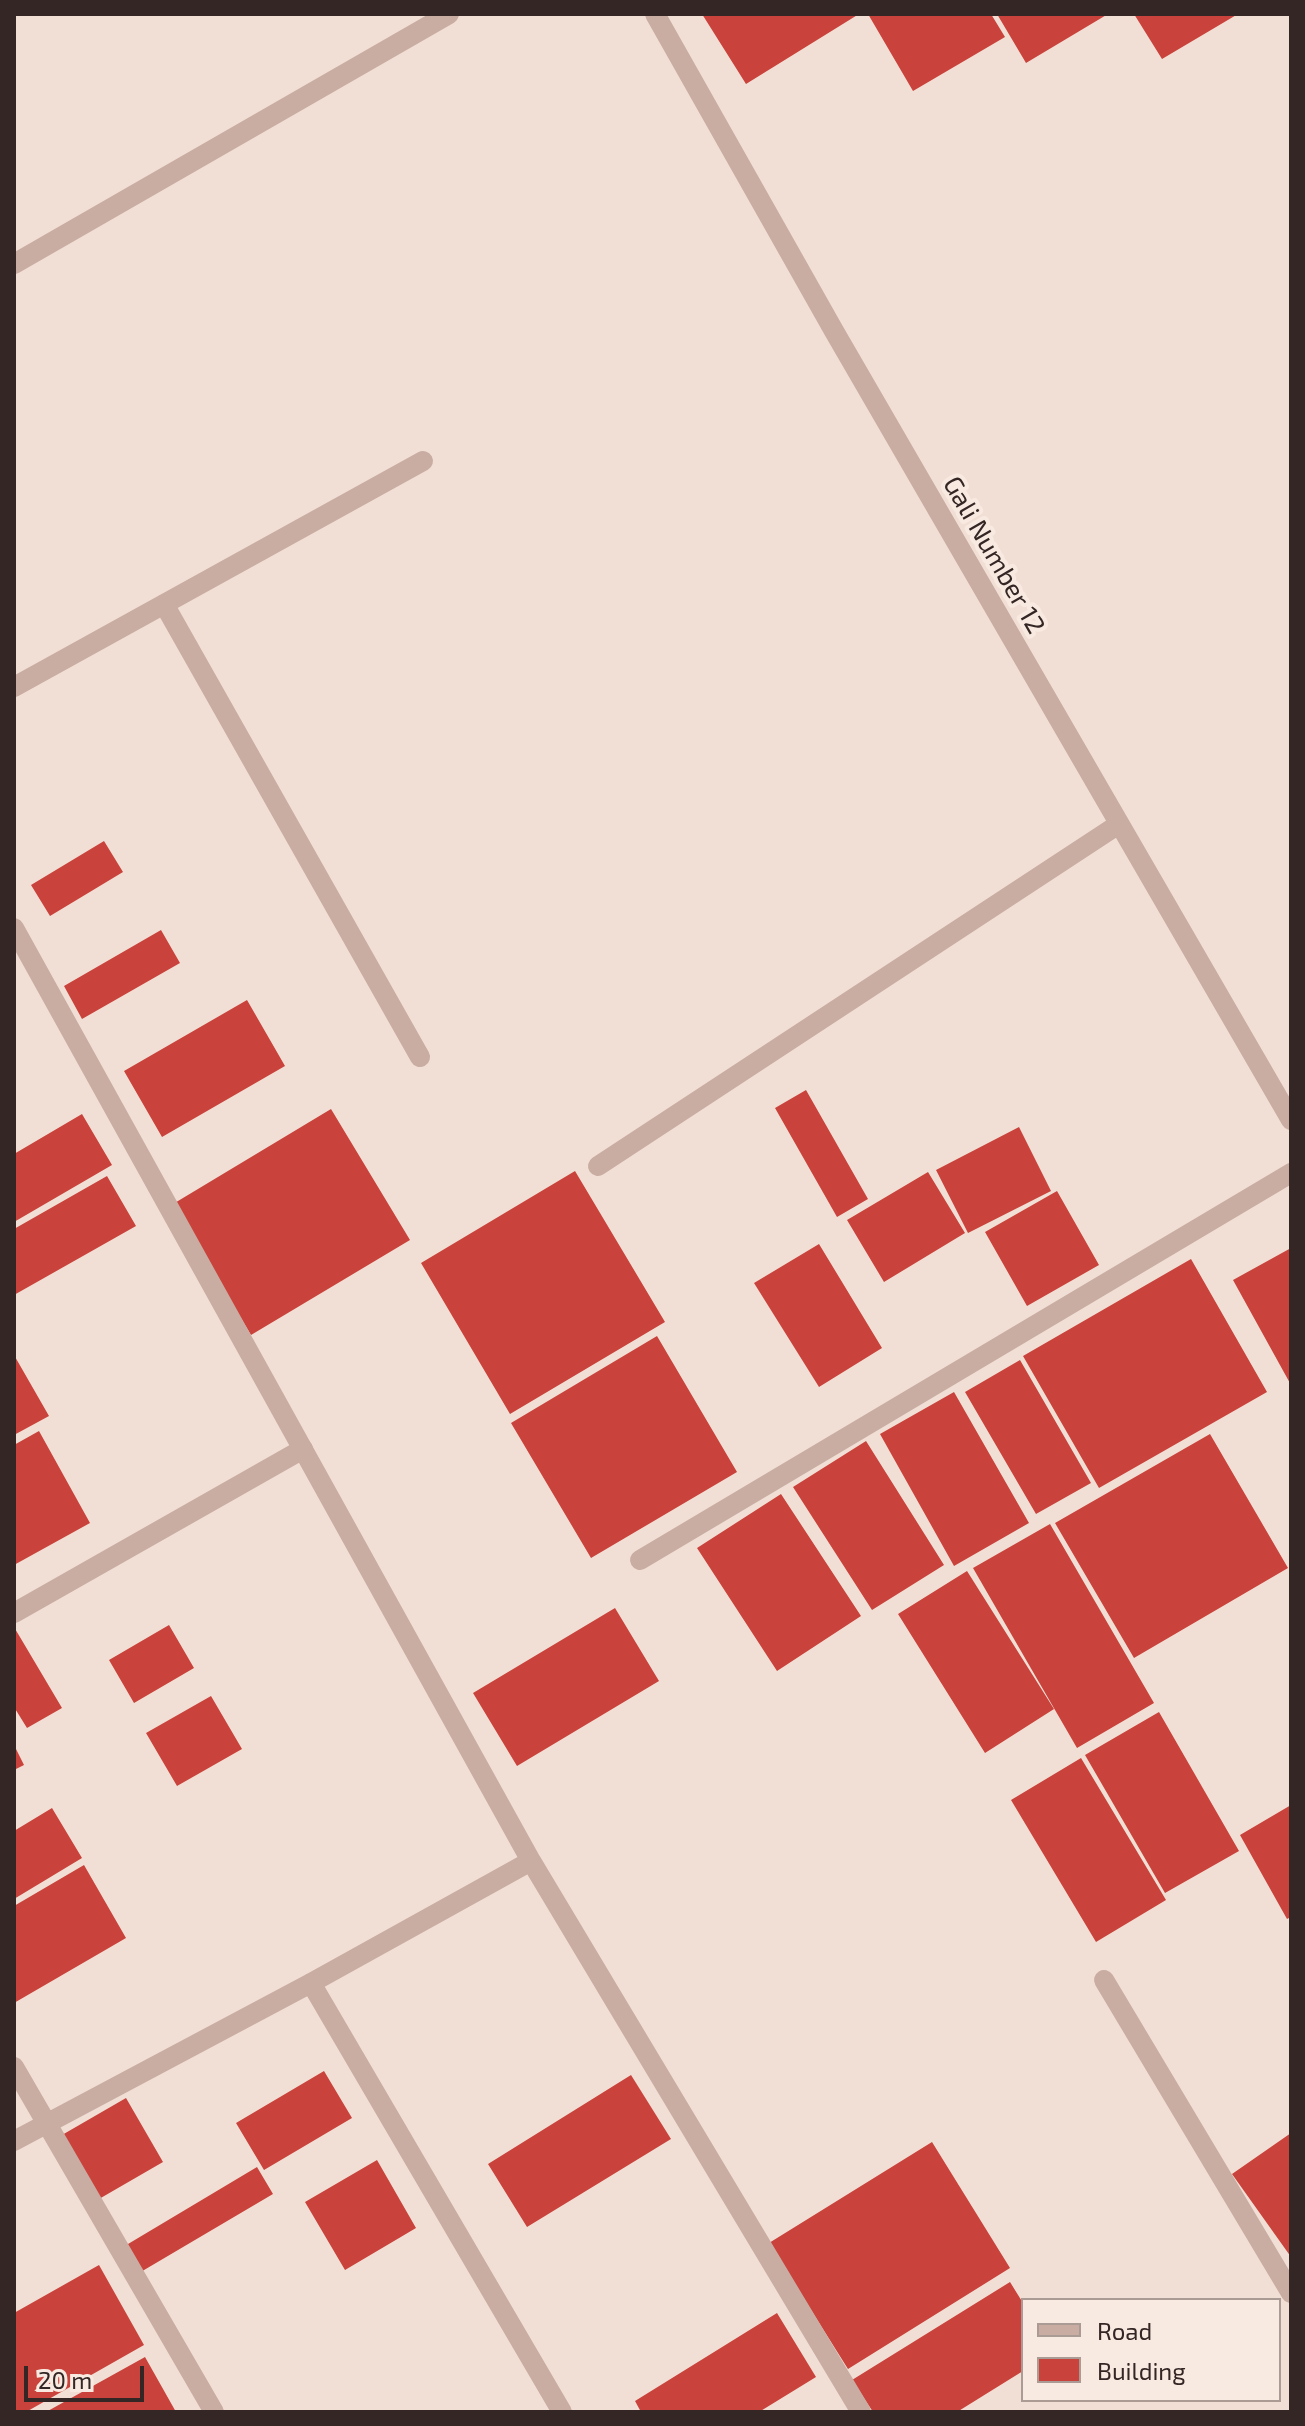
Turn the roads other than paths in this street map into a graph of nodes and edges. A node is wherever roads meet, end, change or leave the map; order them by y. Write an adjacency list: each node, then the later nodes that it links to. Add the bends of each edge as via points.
1 (449, 14): 3 (street)
2 (655, 14): 7 (street, Gali Number 12)
3 (14, 264)
4 (423, 461): 5 (street)
5 (164, 604): 6 (street); 9 (street)
6 (14, 687)
7 (1119, 824): 10 (street, Gali Number 12); 11 (street)
8 (14, 928): 13 (street)
9 (420, 1057)
10 (1291, 1120)
11 (598, 1166)
12 (1291, 1173): 14 (street)
13 (303, 1449): 15 (street); 16 (street)
14 (640, 1560)
15 (14, 1613)
16 (531, 1861): 18 (street); 25 (street)
17 (1104, 1980): 22 (street)
18 (311, 1983): 20 (street); 24 (street)
19 (14, 2067): 20 (street)
20 (46, 2123): 21 (street); 23 (street)
21 (14, 2141)
22 (1291, 2293)
23 (214, 2412)
24 (562, 2412)
25 (861, 2412)

